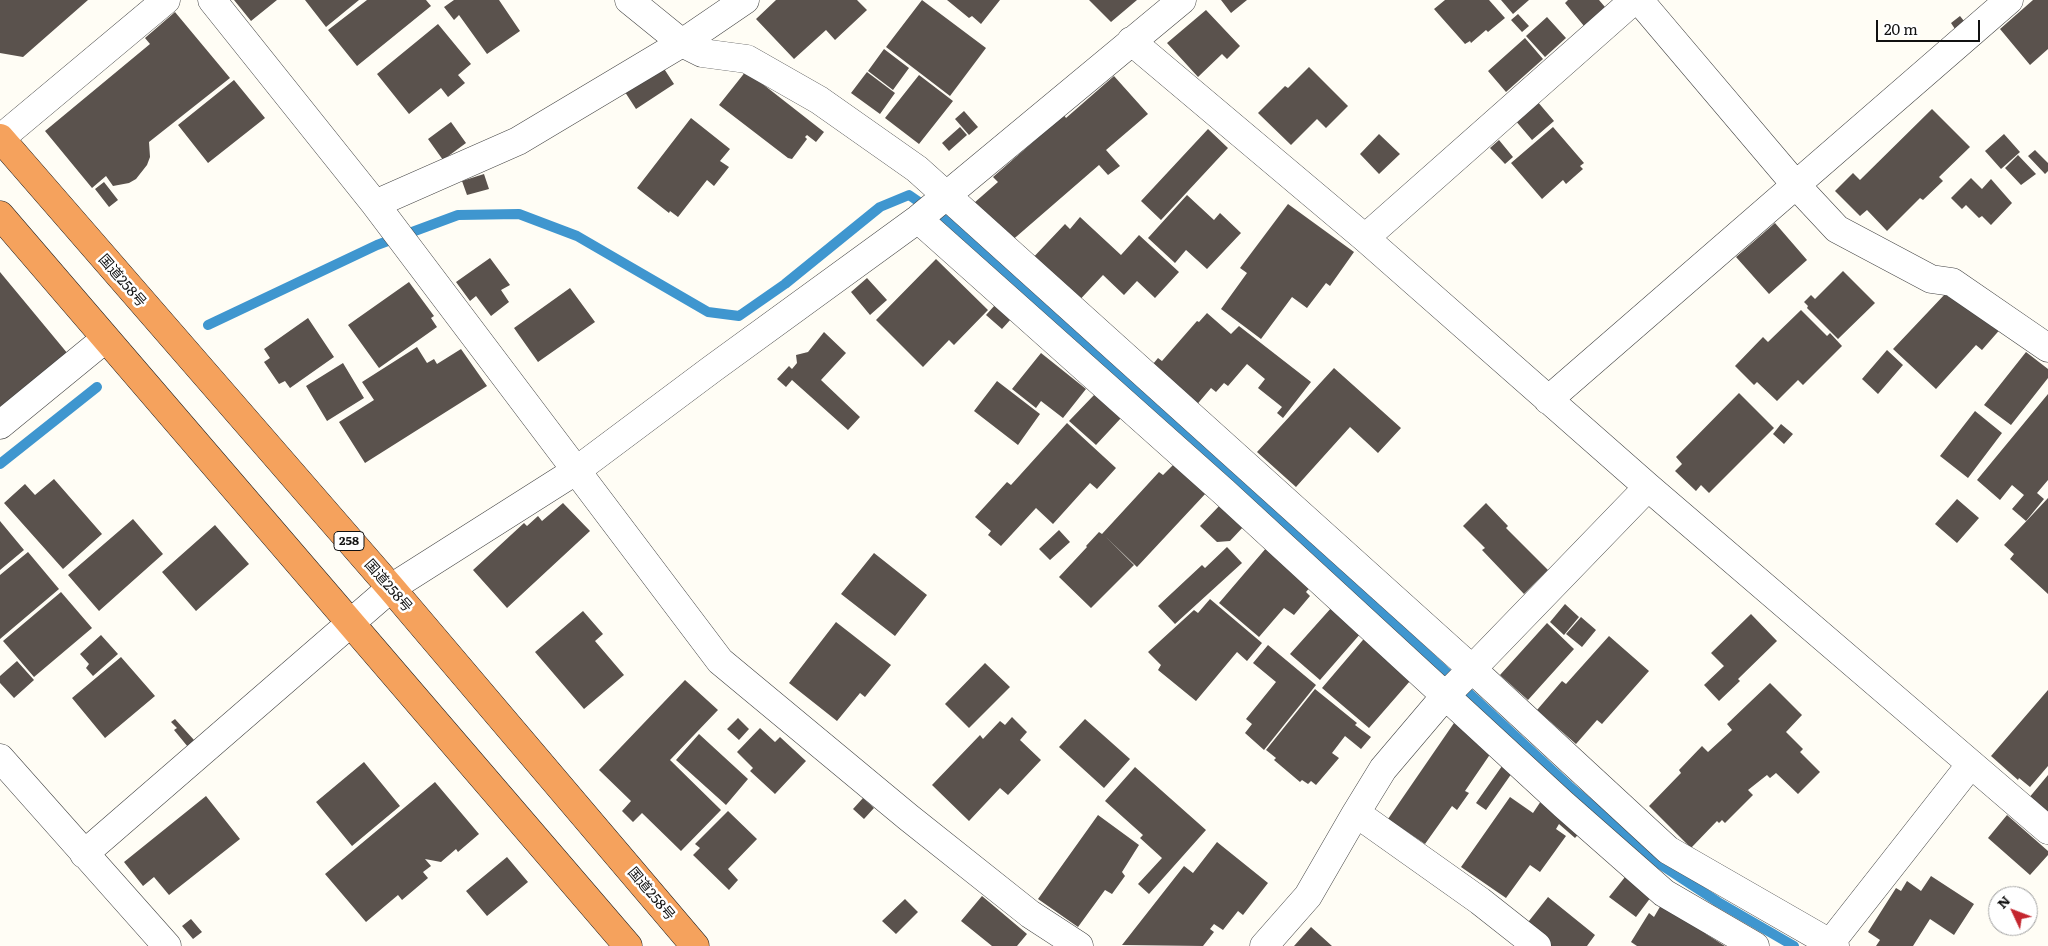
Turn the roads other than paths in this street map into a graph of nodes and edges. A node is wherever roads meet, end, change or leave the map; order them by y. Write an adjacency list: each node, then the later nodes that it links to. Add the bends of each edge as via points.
1 (166, 0): 11 (street)
2 (212, 0): 14 (street)
3 (630, 0): 10 (street)
4 (745, 0): 10 (street)
5 (1182, 0): 9 (street)
6 (1634, 0): 17 (street)
7 (1639, 0): 12 (street)
8 (2009, 0): 12 (street)
9 (1131, 41): 13 (street); 17 (street)
10 (682, 43): 13 (street, via 702,53 747,59 819,100 917,169); 14 (street, via 518,141)
11 (0, 138): 24 (highway, 国道258号 / 258)
12 (1795, 184): 19 (street, via 1837,229 1931,279 1952,282); 20 (street)
13 (946, 196): 16 (street); 26 (street)
14 (375, 204): 22 (street)
15 (0, 215): 18 (highway)
16 (918, 219): 22 (street); 27 (street, via 1224,492)
17 (1365, 238): 20 (street)
18 (105, 339): 21 (street); 25 (highway)
19 (2048, 348)
20 (1548, 400): 23 (street)
21 (0, 425)
22 (577, 470): 24 (street); 37 (street, via 720,661 1030,914)
23 (1648, 487): 26 (street); 29 (street)
24 (391, 588): 25 (street); 36 (highway, 国道258号 / 258)
25 (351, 624): 32 (street); 35 (highway)
26 (1472, 669): 27 (street); 33 (street, via 1668,850)
27 (1445, 696): 30 (street, via 1383,769); 40 (street, via 1664,893)
28 (0, 758): 32 (street)
29 (1971, 764): 31 (street); 33 (street)
30 (1356, 813): 38 (street, via 1308,896); 39 (street, via 1480,901)
31 (2048, 830)
32 (84, 854): 34 (street)
33 (1831, 945)
34 (168, 946)
35 (628, 946)
36 (696, 946)
37 (1079, 946)
38 (1264, 946)
39 (1537, 946)
40 (1755, 946)

